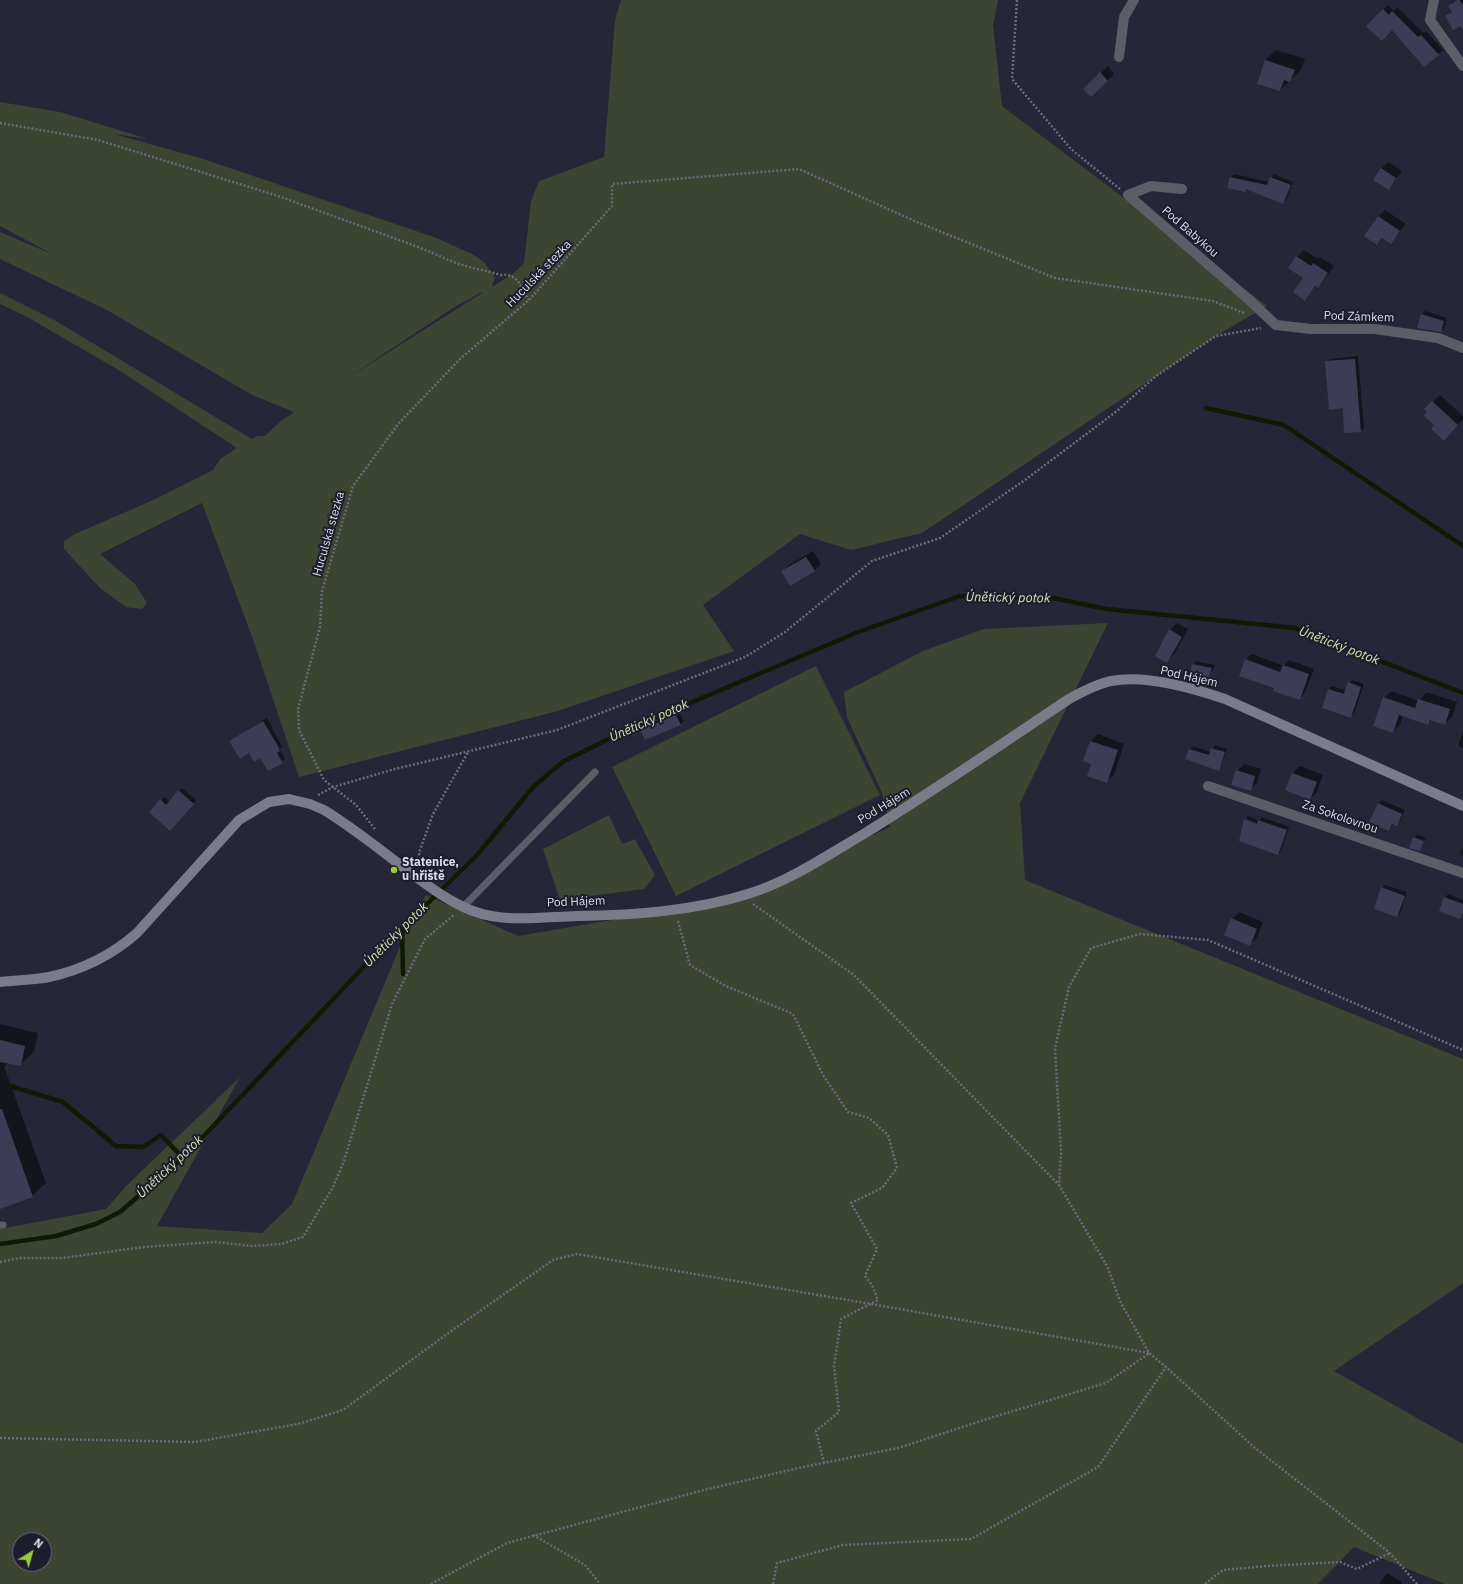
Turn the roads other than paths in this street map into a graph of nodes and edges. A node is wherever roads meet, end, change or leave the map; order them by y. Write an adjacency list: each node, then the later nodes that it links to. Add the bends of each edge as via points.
1 (1134, 0): 3 (street, via 1124,17)
2 (1434, 0): 4 (street, via 1430,20)
3 (1119, 57)
4 (1463, 66)
5 (1182, 189): 6 (street, Pod Babykou, via 1151,186 1128,195)
6 (1276, 326): 7 (street, Pod Zámkem, via 1375,329 1438,338)
7 (1463, 348)
8 (595, 772): 12 (lane)
9 (1208, 786): 11 (street, Za Sokolovnou)
10 (1463, 806): 12 (street, Pod Hájem, via 1220,697 1167,684 1114,680 1069,699 924,796 832,852 777,883 742,896 675,910 583,916 514,917 480,914)
11 (1463, 873)
12 (463, 907): 13 (street, Pod Hájem, via 425,884 336,818 308,803 289,799 269,802 239,820 137,933 115,951 98,961 49,977)
13 (0, 982)

